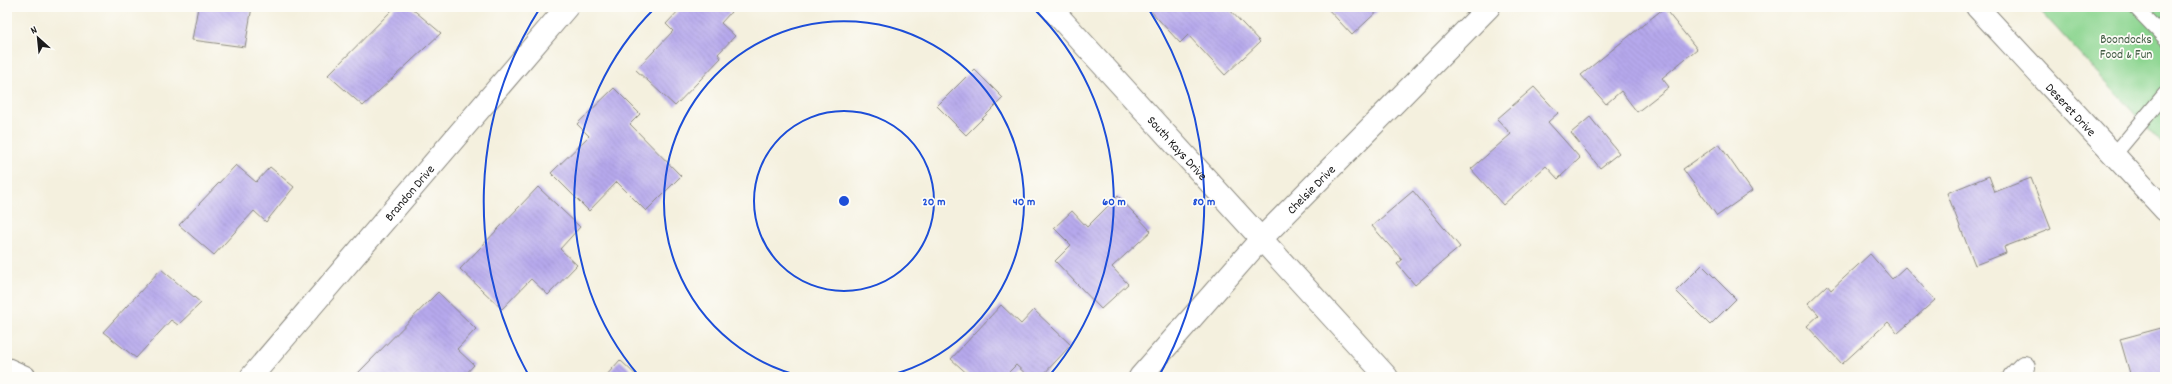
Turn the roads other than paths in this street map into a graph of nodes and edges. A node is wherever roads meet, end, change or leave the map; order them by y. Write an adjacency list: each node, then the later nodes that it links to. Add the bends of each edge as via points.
1 (567, 7): 13 (street, Brandon Drive)
2 (1050, 7): 10 (street, South Kays Drive)
3 (1489, 7): 10 (street, Chelsie Drive)
4 (1977, 7): 8 (street, Deseret Drive)
5 (2135, 7): 6 (lane)
6 (2165, 38)
7 (2165, 94): 8 (lane)
8 (2114, 155): 9 (street, Deseret Drive)
9 (2165, 210)
10 (1261, 239): 14 (street, Chelsie Drive); 15 (street, South Kays Drive)
11 (7, 369): 12 (street)
12 (25, 377)
13 (251, 377)
14 (1140, 377)
15 (1387, 377)

